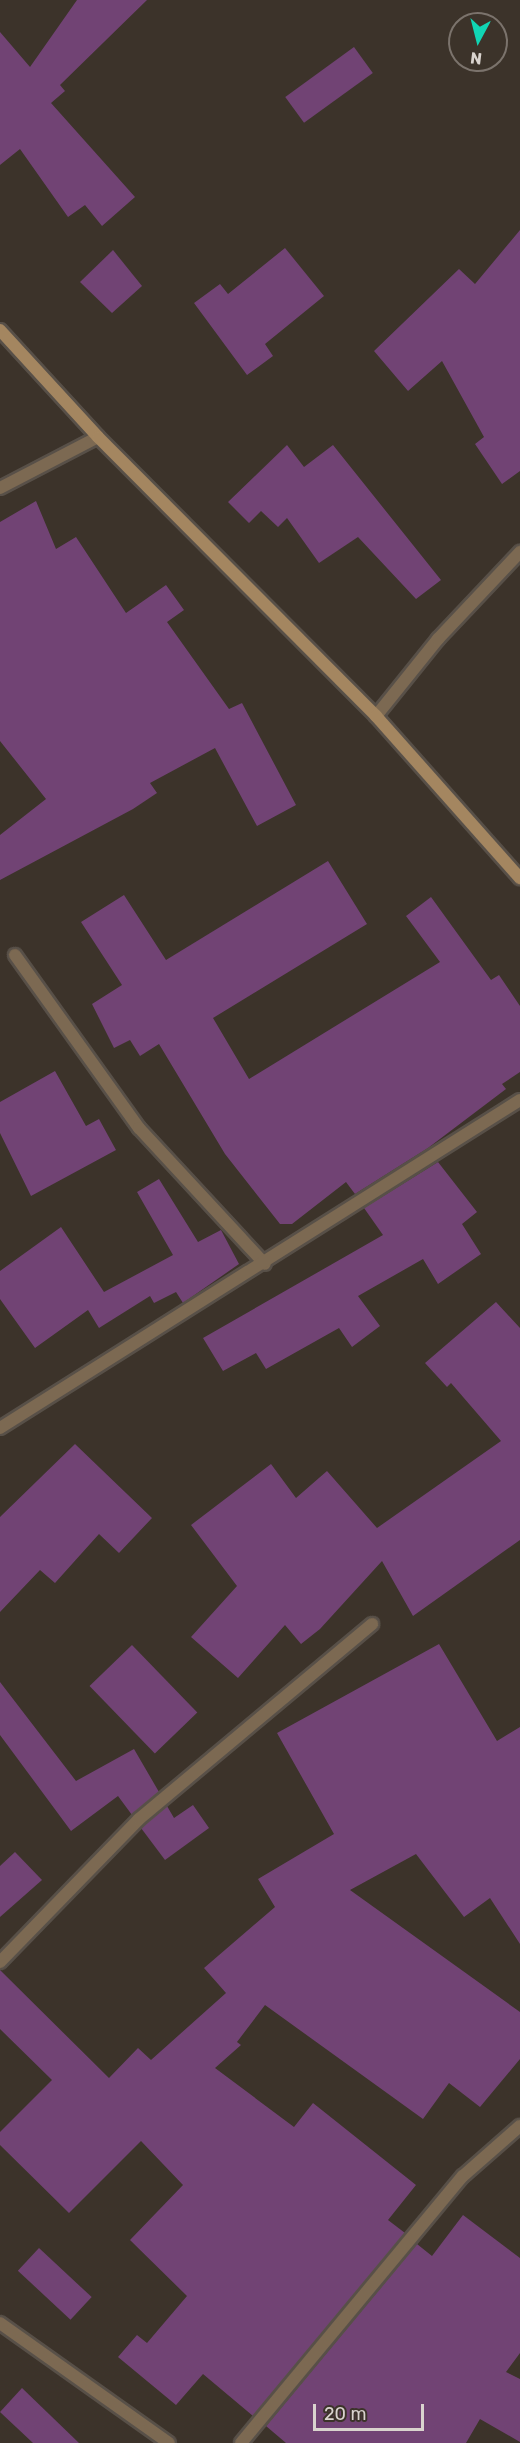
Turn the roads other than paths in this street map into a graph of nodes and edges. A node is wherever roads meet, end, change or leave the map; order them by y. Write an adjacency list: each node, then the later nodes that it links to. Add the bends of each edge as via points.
1 (0, 330): 2 (street)
2 (98, 437): 3 (street); 5 (street)
3 (0, 488)
4 (520, 552): 5 (street, via 438,639)
5 (376, 716): 6 (street)
6 (520, 878)
7 (15, 955): 9 (street, via 139,1128)
8 (520, 1100): 9 (street)
9 (265, 1264): 10 (street)
10 (0, 1428)
11 (372, 1624): 12 (street, via 139,1819)
12 (0, 1962)
13 (520, 2126): 16 (street, via 463,2176)
14 (0, 2323): 15 (street)
15 (169, 2443)
16 (241, 2443)

